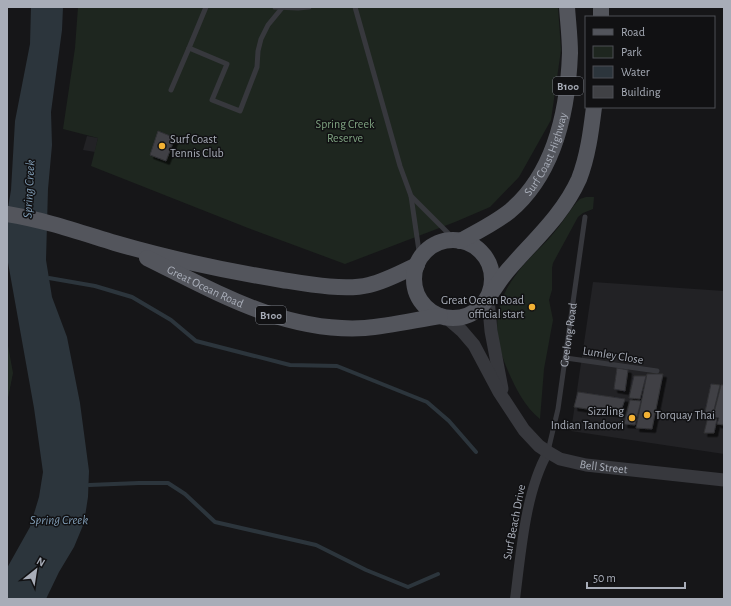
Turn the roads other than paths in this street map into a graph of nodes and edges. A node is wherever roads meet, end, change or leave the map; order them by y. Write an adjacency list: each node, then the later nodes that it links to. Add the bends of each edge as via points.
1 (206, 7): 7 (lane)
2 (276, 7): 6 (lane)
3 (310, 7): 6 (lane)
4 (355, 7): 10 (lane, via 400,166)
5 (567, 7): 13 (main road, Surf Coast Highway / B100, via 570,51 568,82 560,127 546,163 530,189 510,210 493,223)
6 (282, 8): 7 (lane, via 268,25 261,39 257,67 240,111 212,100 227,64)
7 (189, 48): 8 (lane)
8 (171, 90)
9 (594, 108): 16 (main road, B100, via 587,153 571,193 541,235 507,271)
10 (411, 196): 13 (lane); 15 (lane)
11 (7, 214): 14 (main road, Great Ocean Road / B100, via 58,225)
12 (585, 217): 18 (lane, Geelong Road)
13 (458, 241): 15 (main road, B100, via 436,244 427,250); 16 (main road, via 471,244 488,261 493,284)
14 (115, 243): 15 (main road, Great Ocean Road / B100, via 225,270 295,282 338,286 369,285); 17 (main road, Great Ocean Road / B100, via 236,302 308,324 366,328)
15 (419, 262): 17 (main road, via 415,275 418,295 423,304)
16 (489, 297): 17 (main road, B100, via 479,310 469,316); 20 (street, Bell Street, via 498,369)
17 (443, 317): 20 (street, Bell Street, via 462,331 474,345)
18 (566, 358): 19 (lane, Lumley Close); 21 (lane, Geelong Road)
19 (657, 371)
20 (507, 405): 21 (street, Bell Street, via 524,430)
21 (548, 452): 22 (street, Bell Street, via 560,459 586,465); 23 (street, Surf Beach Drive, via 537,473 531,498)
22 (724, 480)
23 (515, 599)

